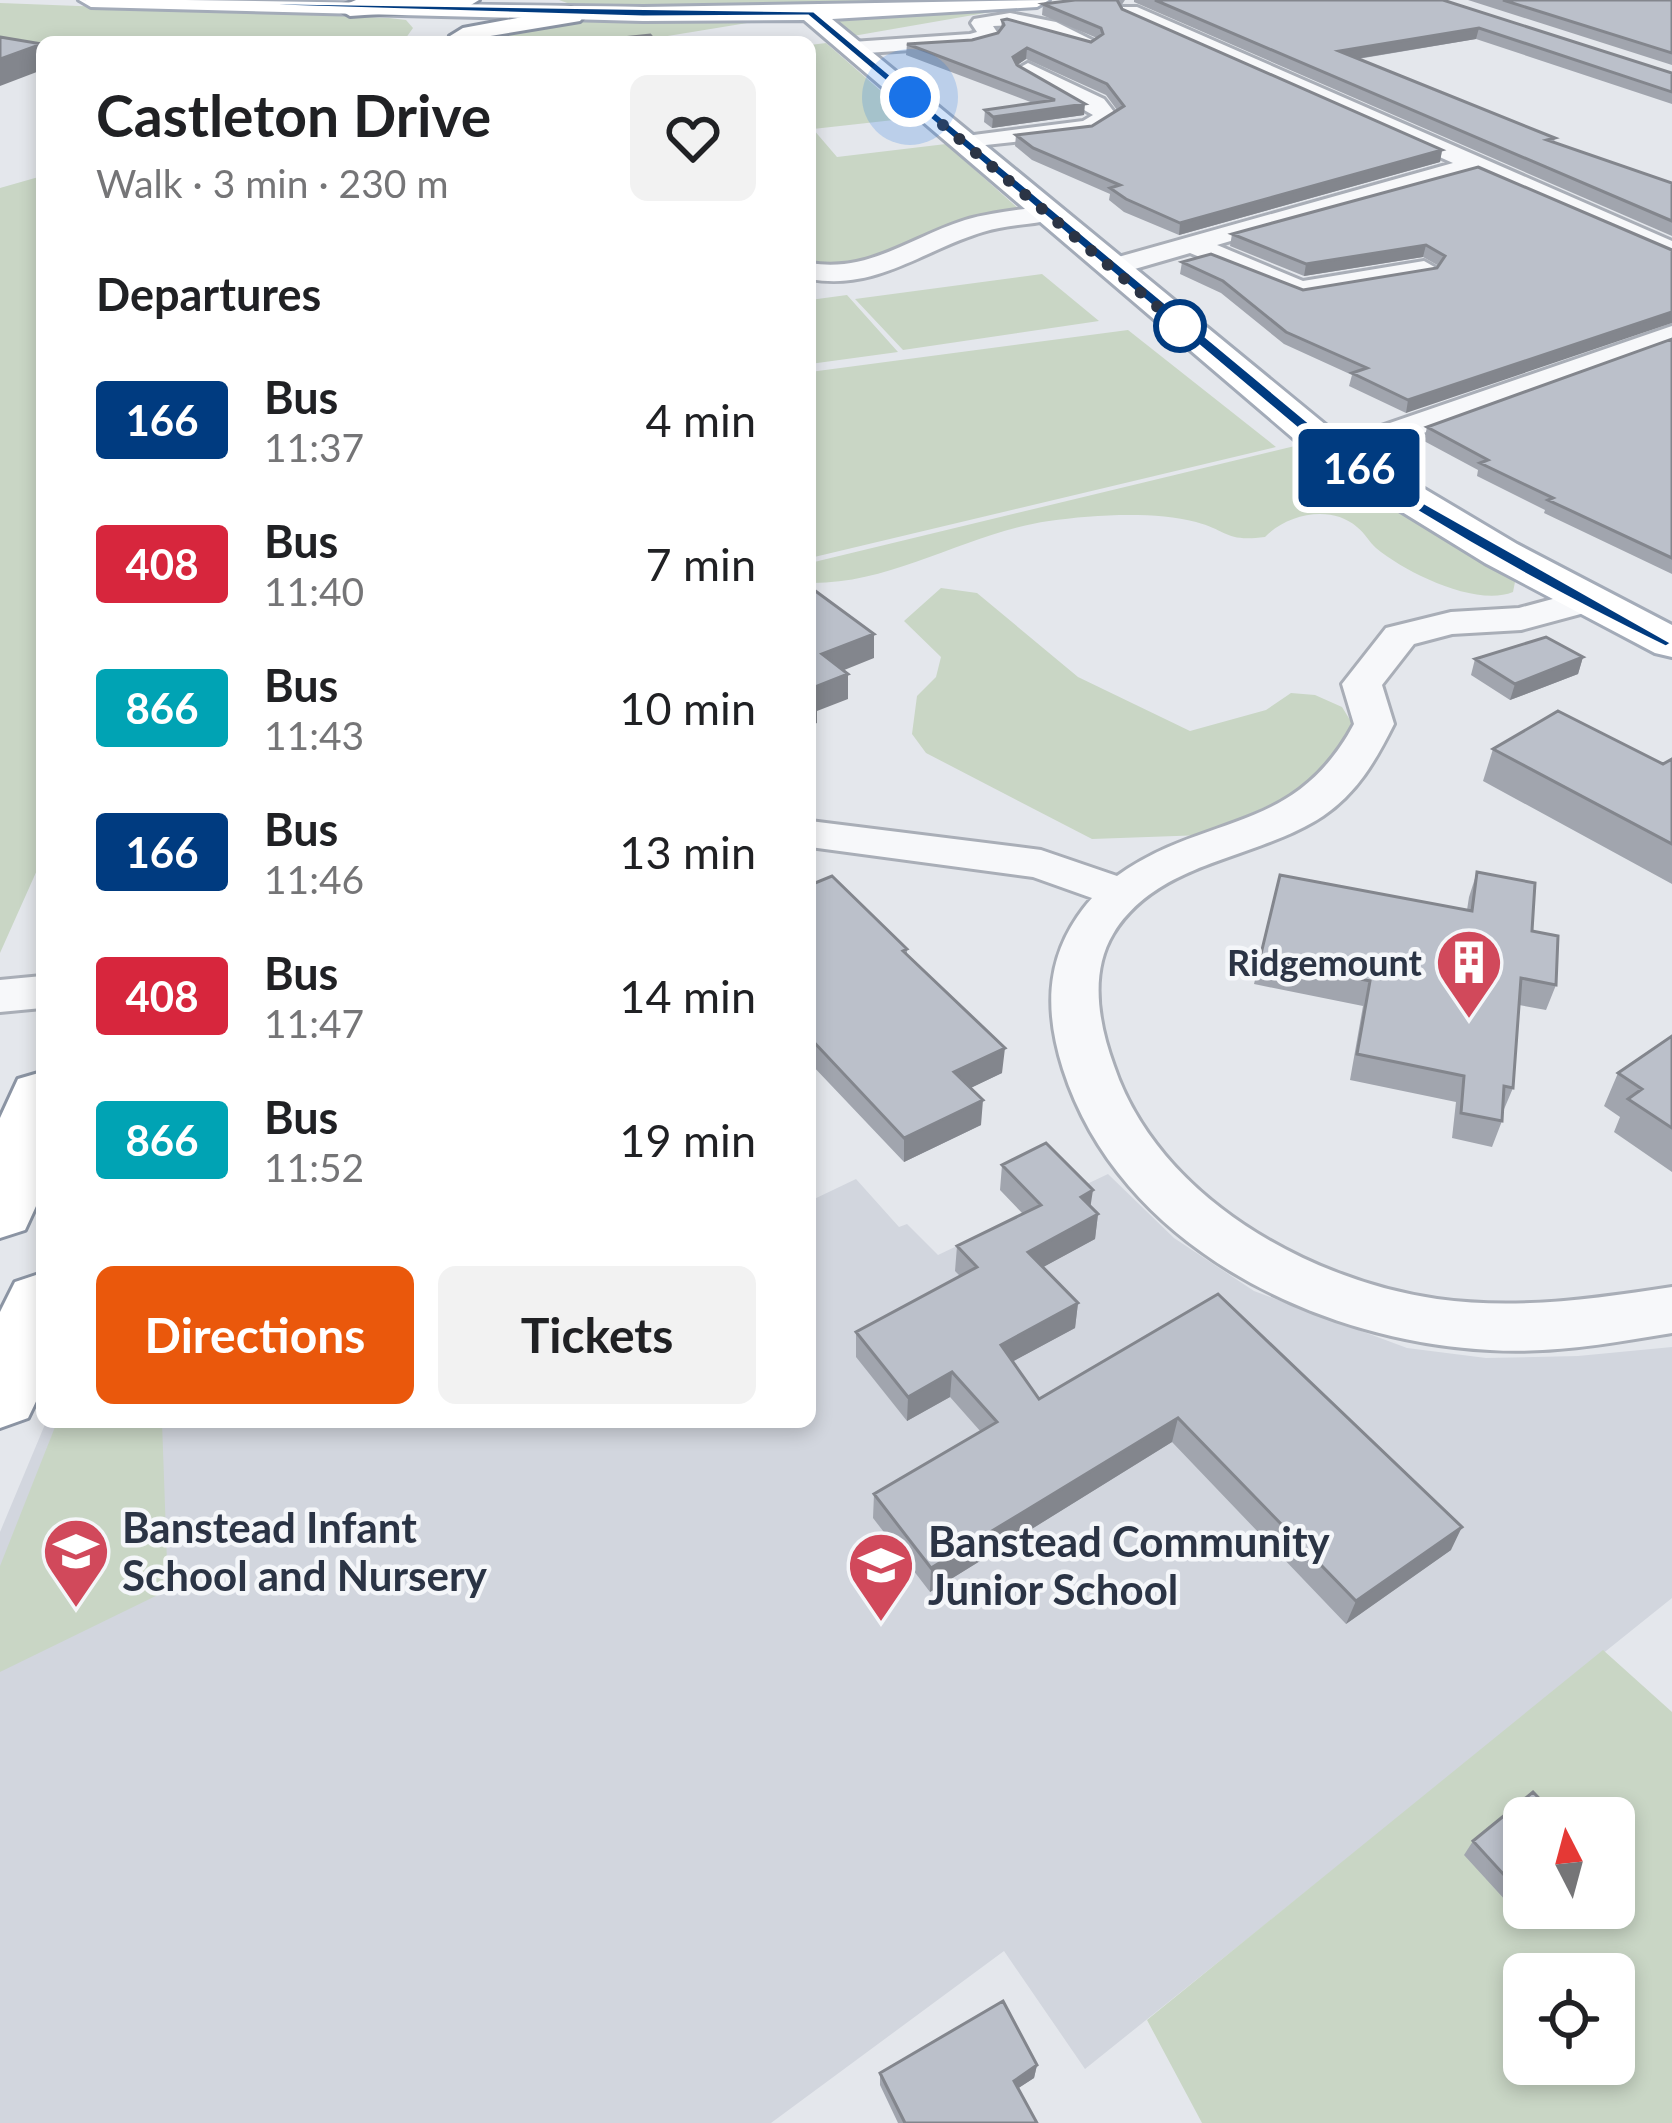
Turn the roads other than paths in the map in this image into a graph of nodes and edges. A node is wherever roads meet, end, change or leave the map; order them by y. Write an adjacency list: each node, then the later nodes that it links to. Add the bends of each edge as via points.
1 (91, 0): 3 (main road)
2 (1037, 0): 8 (main road)
3 (268, 5): 4 (main road); 7 (main road)
4 (350, 8): 9 (highway)
5 (557, 9): 8 (main road); 9 (highway); 9 (main road)
6 (1130, 11): 17 (street)
7 (405, 13): 9 (main road); 10 (highway)
8 (810, 13): 13 (main road)
9 (480, 14): 11 (highway)
10 (431, 36)
11 (439, 36)
12 (1088, 43): 13 (street, via 1010,17 981,23 988,35 981,38 901,37)
13 (878, 46): 14 (street); 16 (main road)
14 (925, 67)
15 (1028, 69): 16 (street, via 1096,104 1107,118)
16 (966, 143): 18 (main road)
17 (1476, 166): 19 (street); 20 (street)
18 (1050, 213): 21 (main road); 23 (street, via 979,225 875,267)
19 (1193, 245): 21 (street); 22 (street, via 1277,279 1359,281)
20 (1672, 251)
21 (1114, 267): 25 (main road)
22 (1424, 268)
23 (816, 279)
24 (1672, 335): 25 (street)
25 (1335, 452): 26 (main road)
26 (1586, 602): 27 (main road); 29 (street, via 1400,636 1362,684 1374,724 1334,787 1285,820 1184,856)
27 (1672, 643)
28 (816, 836): 29 (street, via 1041,863)
29 (1118, 892): 32 (street, via 1073,974 1074,1027 1109,1124 1187,1212 1260,1262 1396,1317 1484,1328 1580,1327)
30 (36, 1112): 31 (highway)
31 (0, 1211)
32 (1672, 1310)
33 (36, 1316): 34 (highway)
34 (0, 1395)

